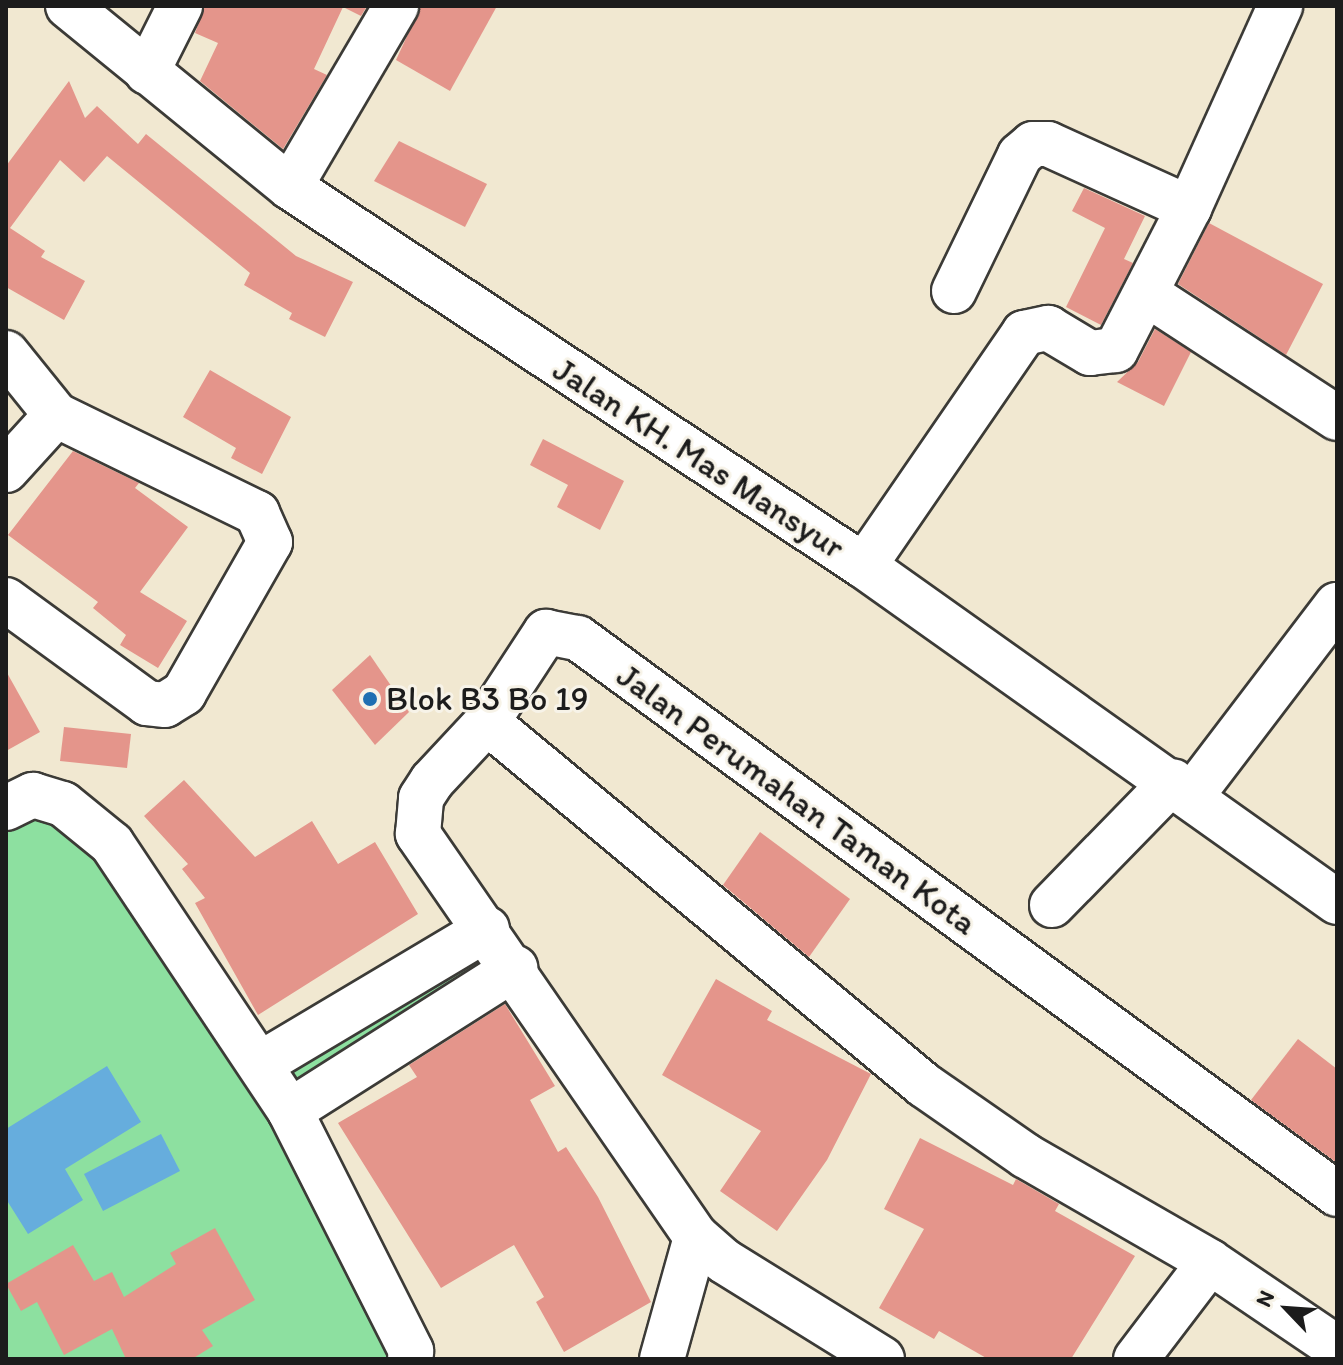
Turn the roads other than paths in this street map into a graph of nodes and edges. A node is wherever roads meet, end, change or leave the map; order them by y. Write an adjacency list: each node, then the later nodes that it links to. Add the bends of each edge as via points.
1 (68, 6): 5 (street, Jalan KH. Mas Mansyur)
2 (180, 6): 5 (street)
3 (396, 6): 6 (street)
4 (1280, 6): 7 (street)
5 (147, 72): 6 (street, Jalan KH. Mas Mansyur)
6 (290, 187): 14 (street, Jalan KH. Mas Mansyur)
7 (1189, 208): 8 (street, via 1048,144 1033,144 1020,155); 9 (street)
8 (954, 291)
9 (1147, 294): 12 (street); 14 (street, via 1116,350 1090,353 1048,328 1024,333)
10 (6, 353): 11 (street)
11 (56, 415): 13 (street); 15 (street, via 257,513 270,531 269,551 184,693 165,705 147,703)
12 (1337, 418)
13 (6, 470)
14 (864, 566): 18 (street, Jalan KH. Mas Mansyur)
15 (6, 600)
16 (1337, 605): 18 (street)
17 (487, 722): 22 (street, Jalan Perumahan Taman Kota, via 432,781 416,816 418,834); 26 (street, Jalan Perumahan Taman Kota, via 538,637 558,631 578,638); 28 (street, via 924,1085 1026,1156)
18 (1183, 788): 20 (street, Jalan KH. Mas Mansyur); 21 (street)
19 (6, 808): 24 (street, via 33,795 63,804 95,827 112,844)
20 (1337, 902)
21 (1052, 905)
22 (487, 929): 23 (street, Jalan Perumahan Taman Kota); 24 (street)
23 (515, 968): 25 (street); 27 (street, Jalan Perumahan Taman Kota)
24 (262, 1063): 25 (street)
25 (290, 1111): 30 (street, via 411,1351)
26 (1337, 1194)
27 (696, 1237): 31 (street); 32 (street, Jalan Perumahan Taman Kota, via 724,1261)
28 (1210, 1262): 29 (street); 33 (street)
29 (1337, 1348)
30 (410, 1359)
31 (662, 1359)
32 (882, 1359)
33 (1136, 1359)

